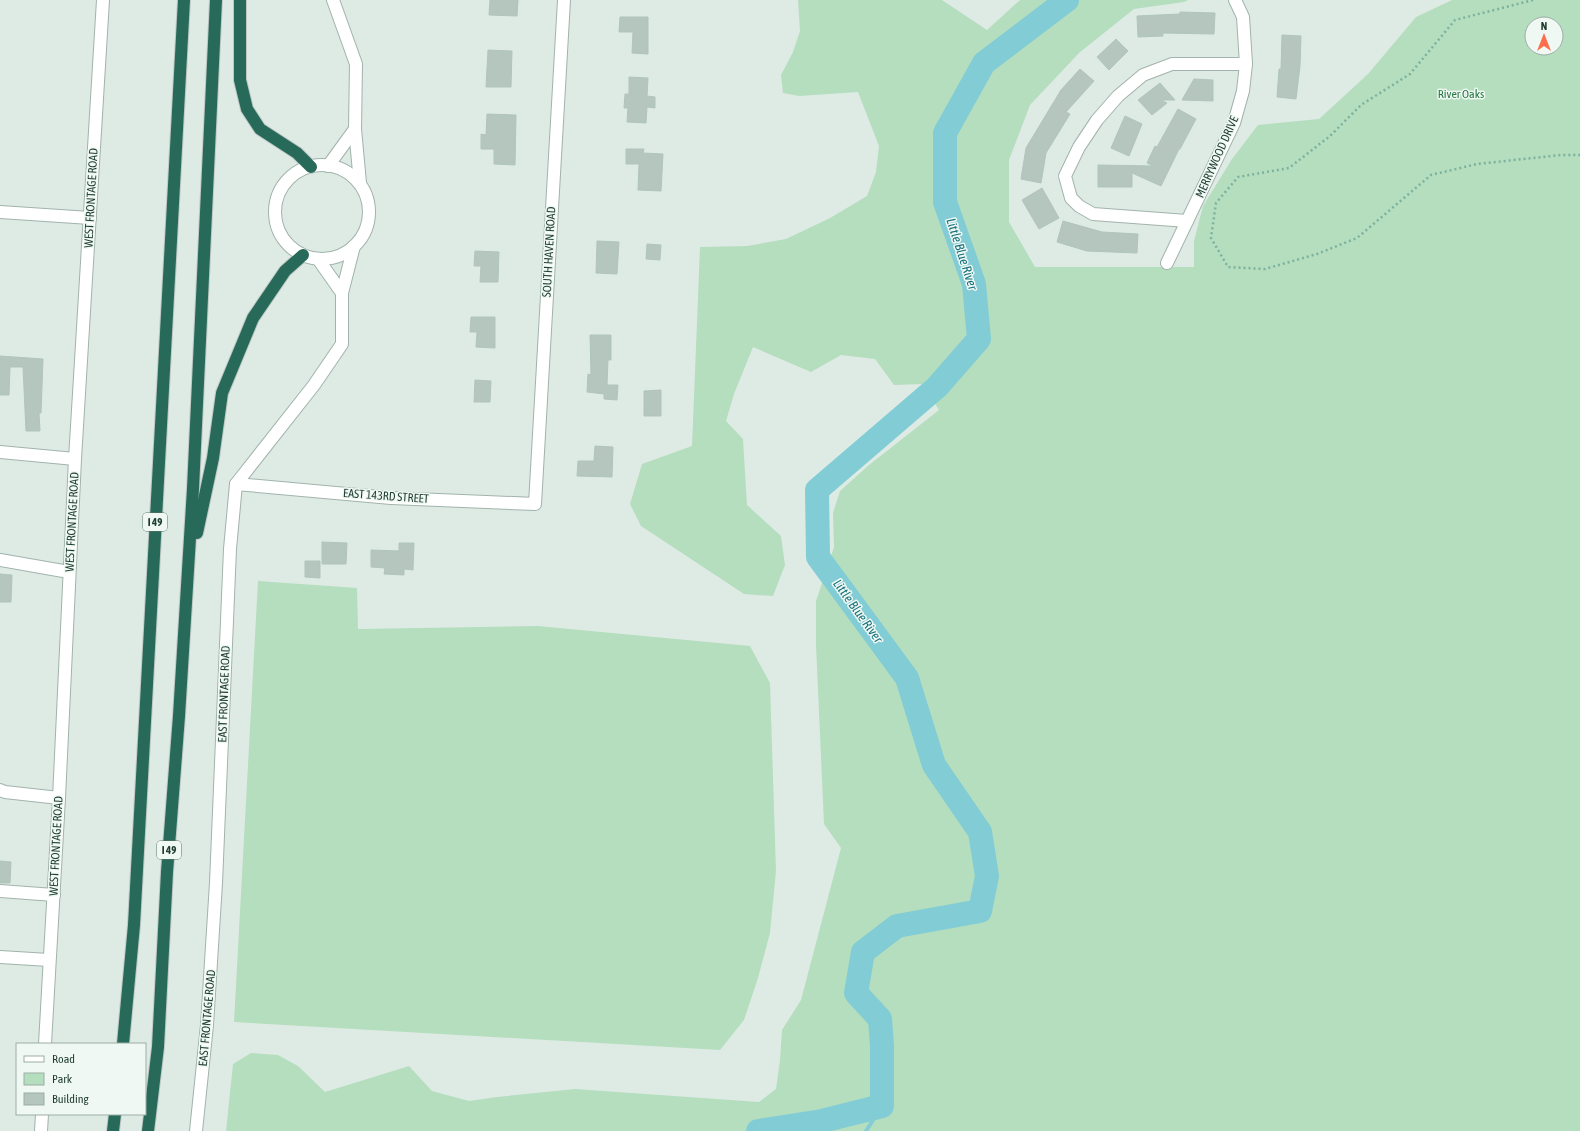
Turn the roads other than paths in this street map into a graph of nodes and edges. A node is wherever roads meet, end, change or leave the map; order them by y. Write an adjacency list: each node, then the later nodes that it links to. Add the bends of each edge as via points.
1 (103, 0): 14 (street, WEST FRONTAGE ROAD)
2 (184, 0): 35 (highway, I 49, via 134,925)
3 (216, 0): 26 (highway, I 49)
4 (240, 0): 11 (highway, via 240,80 248,109 260,129 297,153)
5 (333, 0): 9 (street, via 356,64)
6 (564, 0): 24 (street, SOUTH HAVEN ROAD)
7 (1235, 0): 8 (street, MERRYWOOD DRIVE, via 1243,17)
8 (1246, 64): 15 (street, MERRYWOOD DRIVE, via 1243,91 1234,123); 15 (street, via 1172,64 1143,75 1118,96 1097,120 1079,147 1065,176 1071,198 1093,214)
9 (354, 129): 10 (street); 12 (street)
10 (328, 166): 11 (street); 12 (street, via 348,173)
11 (311, 167): 17 (street, via 289,179 280,191 276,205 276,221 281,235 290,247)
12 (360, 183): 16 (street, via 367,197 370,213 366,228)
13 (0, 212): 14 (street)
14 (90, 218): 22 (street, WEST FRONTAGE ROAD)
15 (1187, 221): 19 (street, MERRYWOOD DRIVE)
16 (354, 246): 18 (street, via 333,258); 20 (street)
17 (303, 255): 18 (street); 26 (highway, via 285,271 253,318 222,393 213,458)
18 (318, 259): 20 (street)
19 (1167, 263)
20 (342, 293): 23 (street, via 342,344 314,385)
21 (0, 452): 22 (street)
22 (75, 459): 27 (street, WEST FRONTAGE ROAD)
23 (236, 484): 24 (street, EAST 143RD STREET, via 391,498); 41 (street, EAST FRONTAGE ROAD, via 230,548 216,883 207,1025)
24 (535, 504)
25 (0, 560): 27 (street)
26 (188, 570): 40 (highway, I 49, via 180,716 167,872 158,1047)
27 (69, 572): 29 (street, WEST FRONTAGE ROAD)
28 (0, 790): 29 (street)
29 (59, 798): 31 (street, WEST FRONTAGE ROAD)
30 (0, 891): 31 (street)
31 (54, 895): 33 (street, WEST FRONTAGE ROAD)
32 (0, 956): 33 (street)
33 (49, 960): 34 (street, WEST FRONTAGE ROAD)
34 (45, 1043)
35 (123, 1043)
36 (42, 1115): 38 (street)
37 (115, 1115): 39 (highway)
38 (41, 1131)
39 (113, 1131)
40 (148, 1131)
41 (196, 1131)

